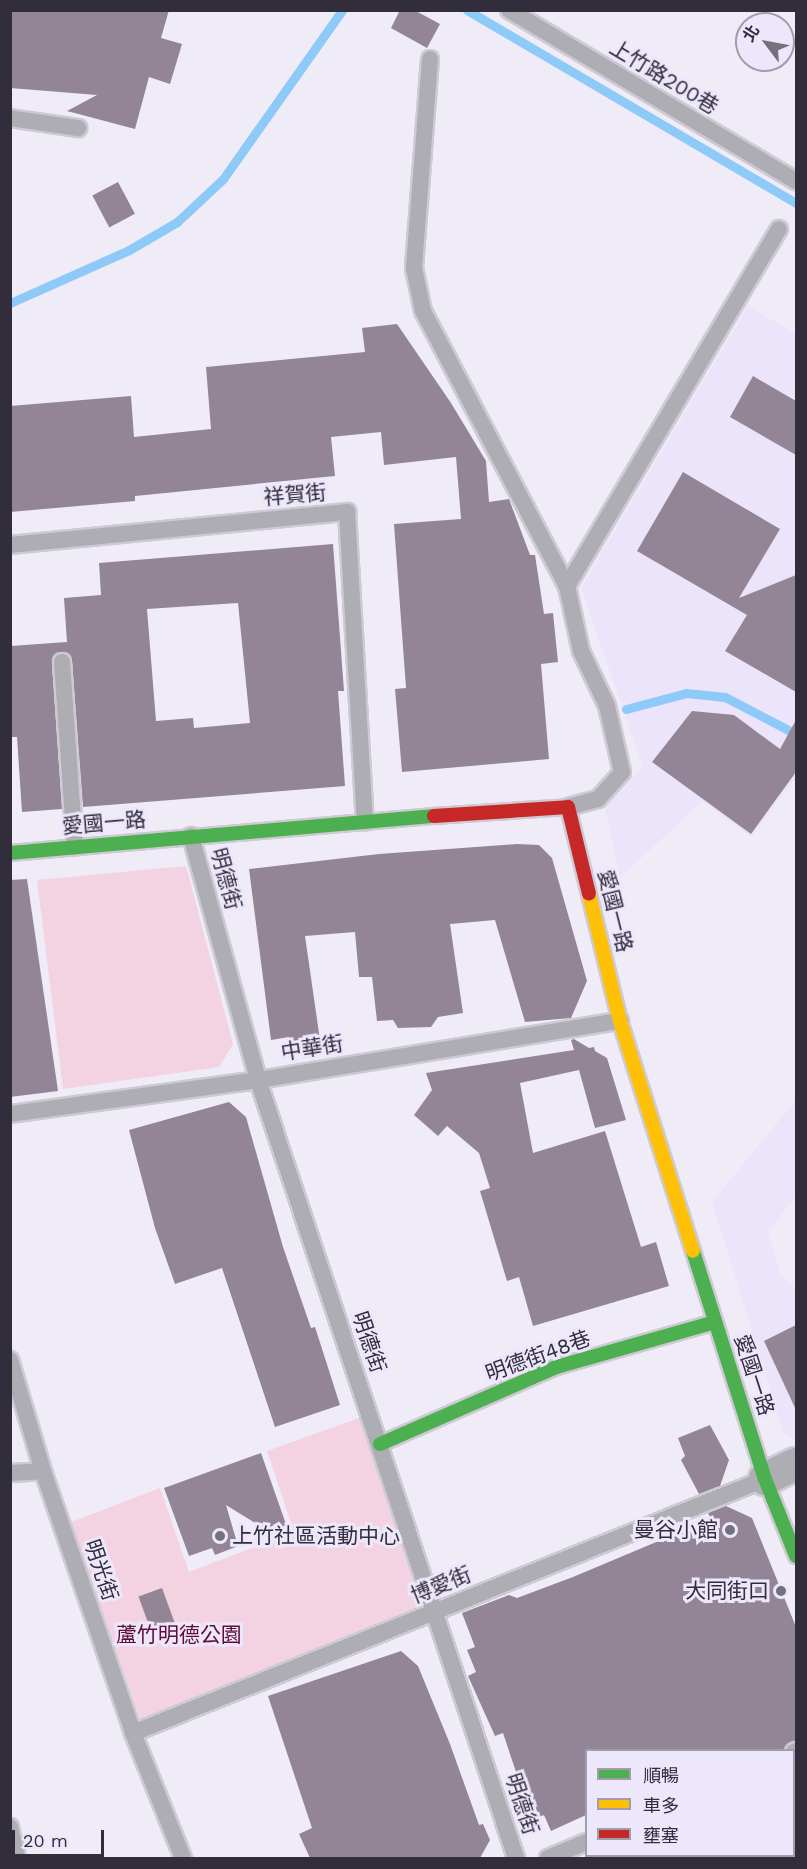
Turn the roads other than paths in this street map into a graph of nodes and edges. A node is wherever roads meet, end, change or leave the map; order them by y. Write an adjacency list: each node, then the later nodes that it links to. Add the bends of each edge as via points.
1 (509, 10): 5 (lane, 上竹路200巷)
2 (430, 58): 8 (lane, via 414,268 423,311)
3 (10, 118): 4 (lane)
4 (78, 128)
5 (796, 181)
6 (779, 230): 8 (lane)
7 (10, 545): 11 (lane, 祥賀街, via 347,512)
8 (567, 586): 10 (lane, via 581,651 607,706 622,772 598,800)
9 (62, 662): 13 (lane)
10 (568, 807): 11 (street, 愛國一路); 15 (street, 愛國一路)
11 (364, 821): 12 (street, 愛國一路)
12 (191, 836): 13 (street, 愛國一路); 16 (lane, 明德街)
13 (75, 847): 14 (street, 愛國一路)
14 (10, 853)
15 (620, 1021): 16 (lane, 中華街); 18 (street, 愛國一路)
16 (258, 1080): 17 (lane, 中華街); 20 (lane, 明德街)
17 (10, 1113)
18 (716, 1322): 20 (street, 明德街48巷, via 556,1367); 24 (street, 愛國一路)
19 (10, 1360): 22 (lane, 明光街)
20 (380, 1444): 26 (lane, 明德街)
21 (796, 1464): 24 (street)
22 (44, 1471): 23 (lane); 27 (lane, 明光街)
23 (10, 1473)
24 (765, 1479): 25 (street, 愛國一路); 26 (lane, 博愛街)
25 (796, 1556)
26 (434, 1612): 27 (lane, 博愛街); 32 (lane, 明德街)
27 (133, 1733): 31 (lane, 明光街)
28 (10, 1827): 30 (lane)
29 (585, 1842): 33 (lane)
30 (17, 1858)
31 (183, 1858)
32 (516, 1858)
33 (548, 1858)

